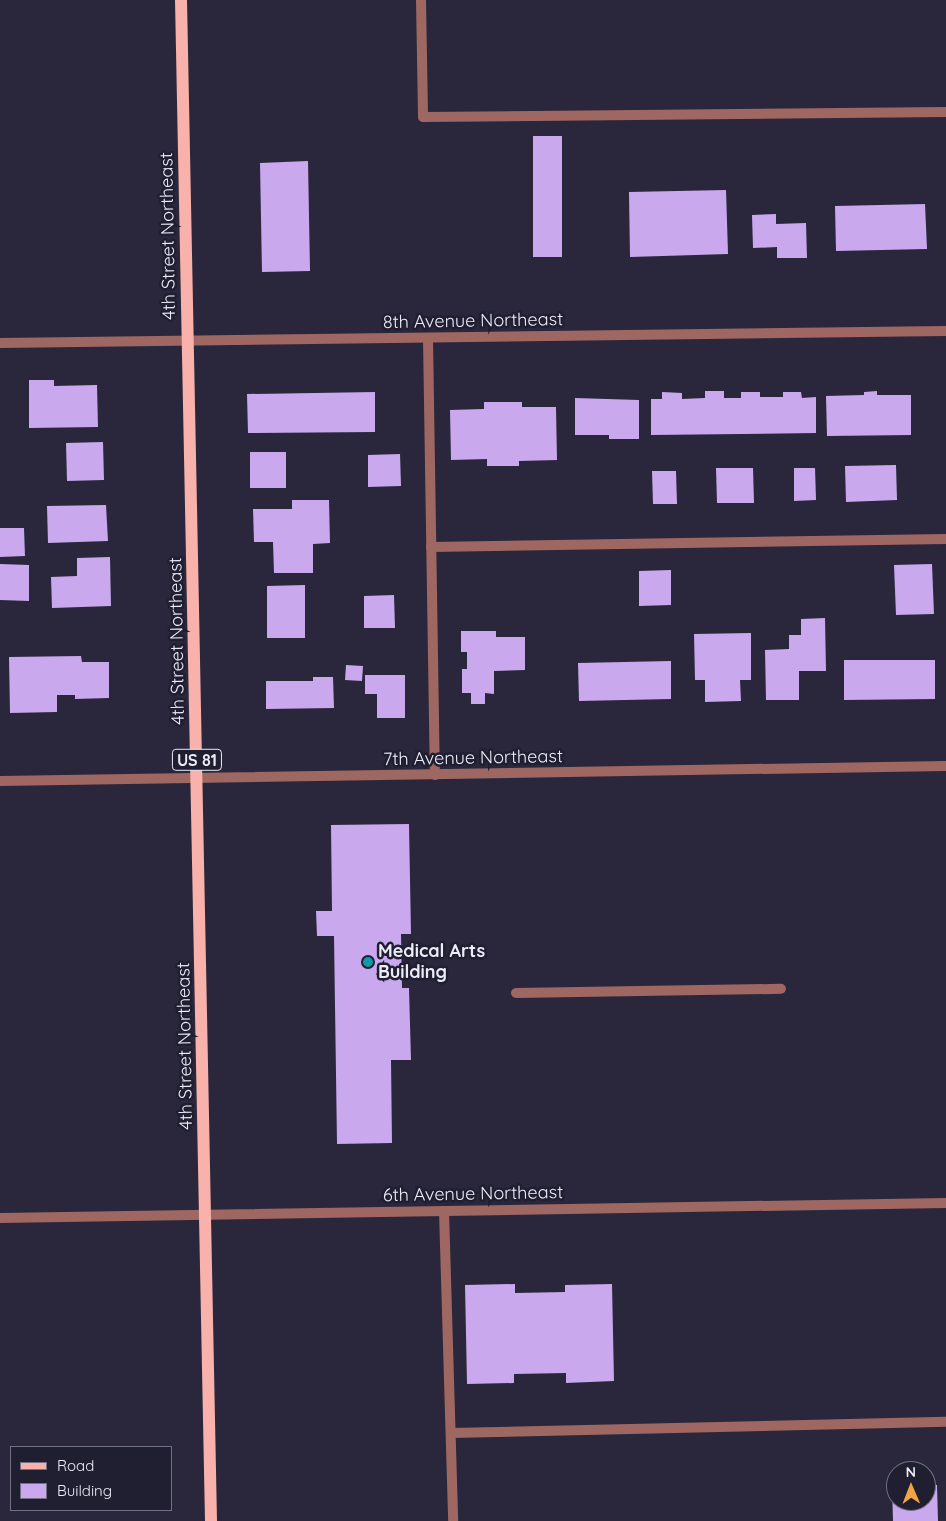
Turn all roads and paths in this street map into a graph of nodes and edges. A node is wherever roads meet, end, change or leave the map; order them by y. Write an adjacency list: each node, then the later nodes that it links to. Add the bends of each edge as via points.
1 (181, 0): 6 (main road, 4th Street Northeast / US 81)
2 (421, 0): 3 (street, via 423,117)
3 (946, 112)
4 (946, 331): 5 (street, 8th Avenue Northeast)
5 (428, 338): 6 (street, 8th Avenue Northeast); 9 (street)
6 (187, 341): 7 (street, 8th Avenue Northeast); 12 (main road, 4th Street Northeast / US 81)
7 (0, 343)
8 (946, 539): 9 (street)
9 (431, 547): 11 (street)
10 (946, 766): 11 (street, 7th Avenue Northeast)
11 (435, 775): 12 (street, 7th Avenue Northeast)
12 (198, 780): 13 (street, 7th Avenue Northeast); 18 (main road, 4th Street Northeast / US 81)
13 (0, 782)
14 (781, 989): 15 (street)
15 (516, 993)
16 (946, 1203): 17 (street, 6th Avenue Northeast)
17 (444, 1211): 18 (street, 6th Avenue Northeast); 21 (street)
18 (206, 1214): 19 (street, 6th Avenue Northeast); 22 (main road, 4th Street Northeast / US 81)
19 (0, 1218)
20 (946, 1422): 21 (street)
21 (451, 1433): 23 (street)
22 (211, 1521)
23 (453, 1521)

